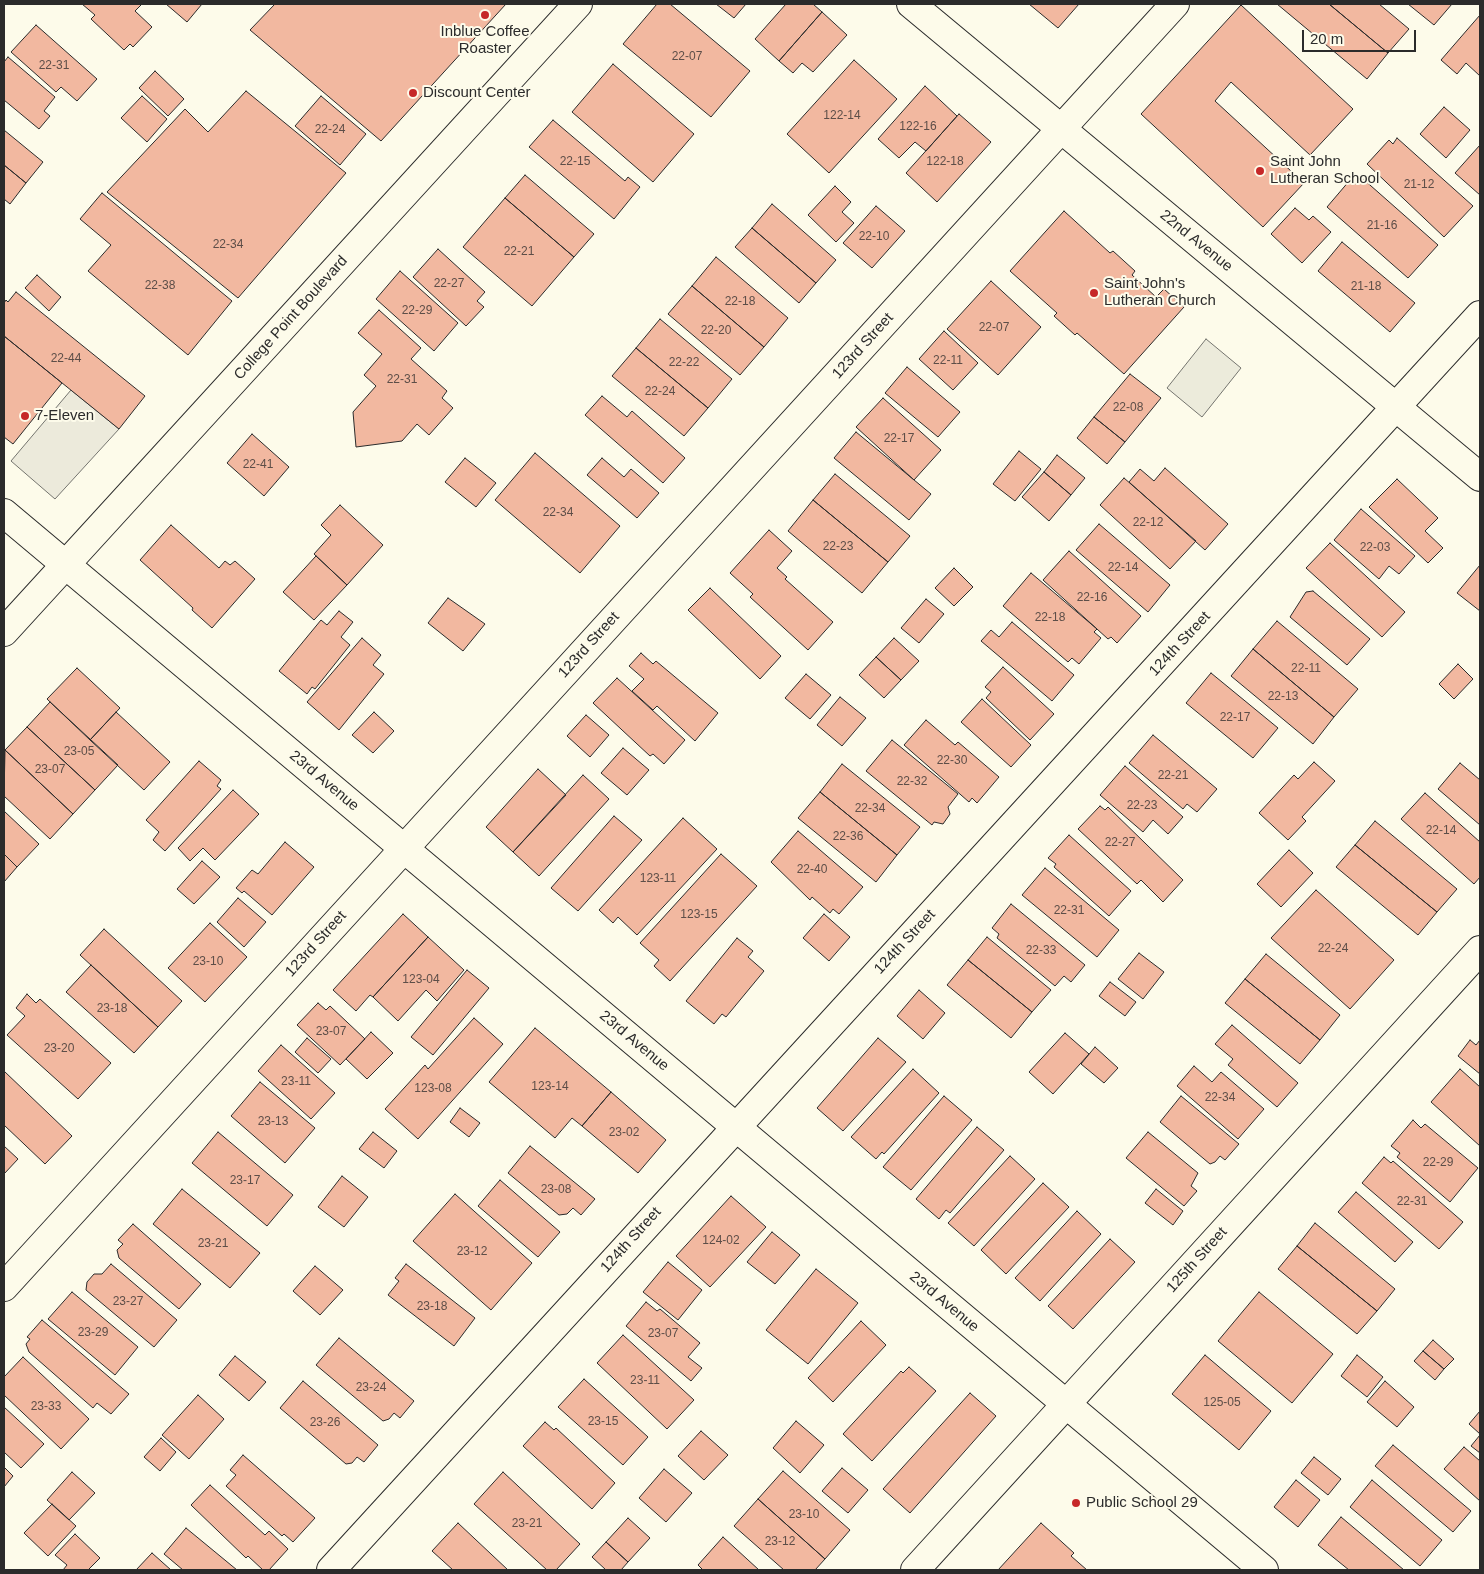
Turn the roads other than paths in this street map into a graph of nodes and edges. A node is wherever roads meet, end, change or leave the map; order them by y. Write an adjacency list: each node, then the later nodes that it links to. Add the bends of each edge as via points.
1 (578, 4): 9 (street, College Point Boulevard)
2 (912, 4): 4 (street, 22nd Avenue)
3 (1175, 4): 4 (street, 123rd Street)
4 (1061, 130): 6 (street, 22nd Avenue); 11 (street, 123rd Street)
5 (1480, 315): 6 (street, 124th Street)
6 (1397, 407): 7 (street, 22nd Avenue); 13 (street, 124th Street)
7 (1480, 477)
8 (4, 513): 9 (street, 23rd Avenue)
9 (65, 564): 10 (street, College Point Boulevard); 11 (street, 23rd Avenue)
10 (4, 632)
11 (404, 848): 13 (street, 23rd Avenue); 14 (street, 123rd Street)
12 (1480, 950): 15 (street, 125th Street)
13 (735, 1126): 15 (street, 23rd Avenue); 16 (street, 124th Street)
14 (4, 1287)
15 (1066, 1404): 17 (street, 125th Street); 18 (street, 23rd Avenue)
16 (331, 1570)
17 (915, 1570)
18 (1264, 1570)

